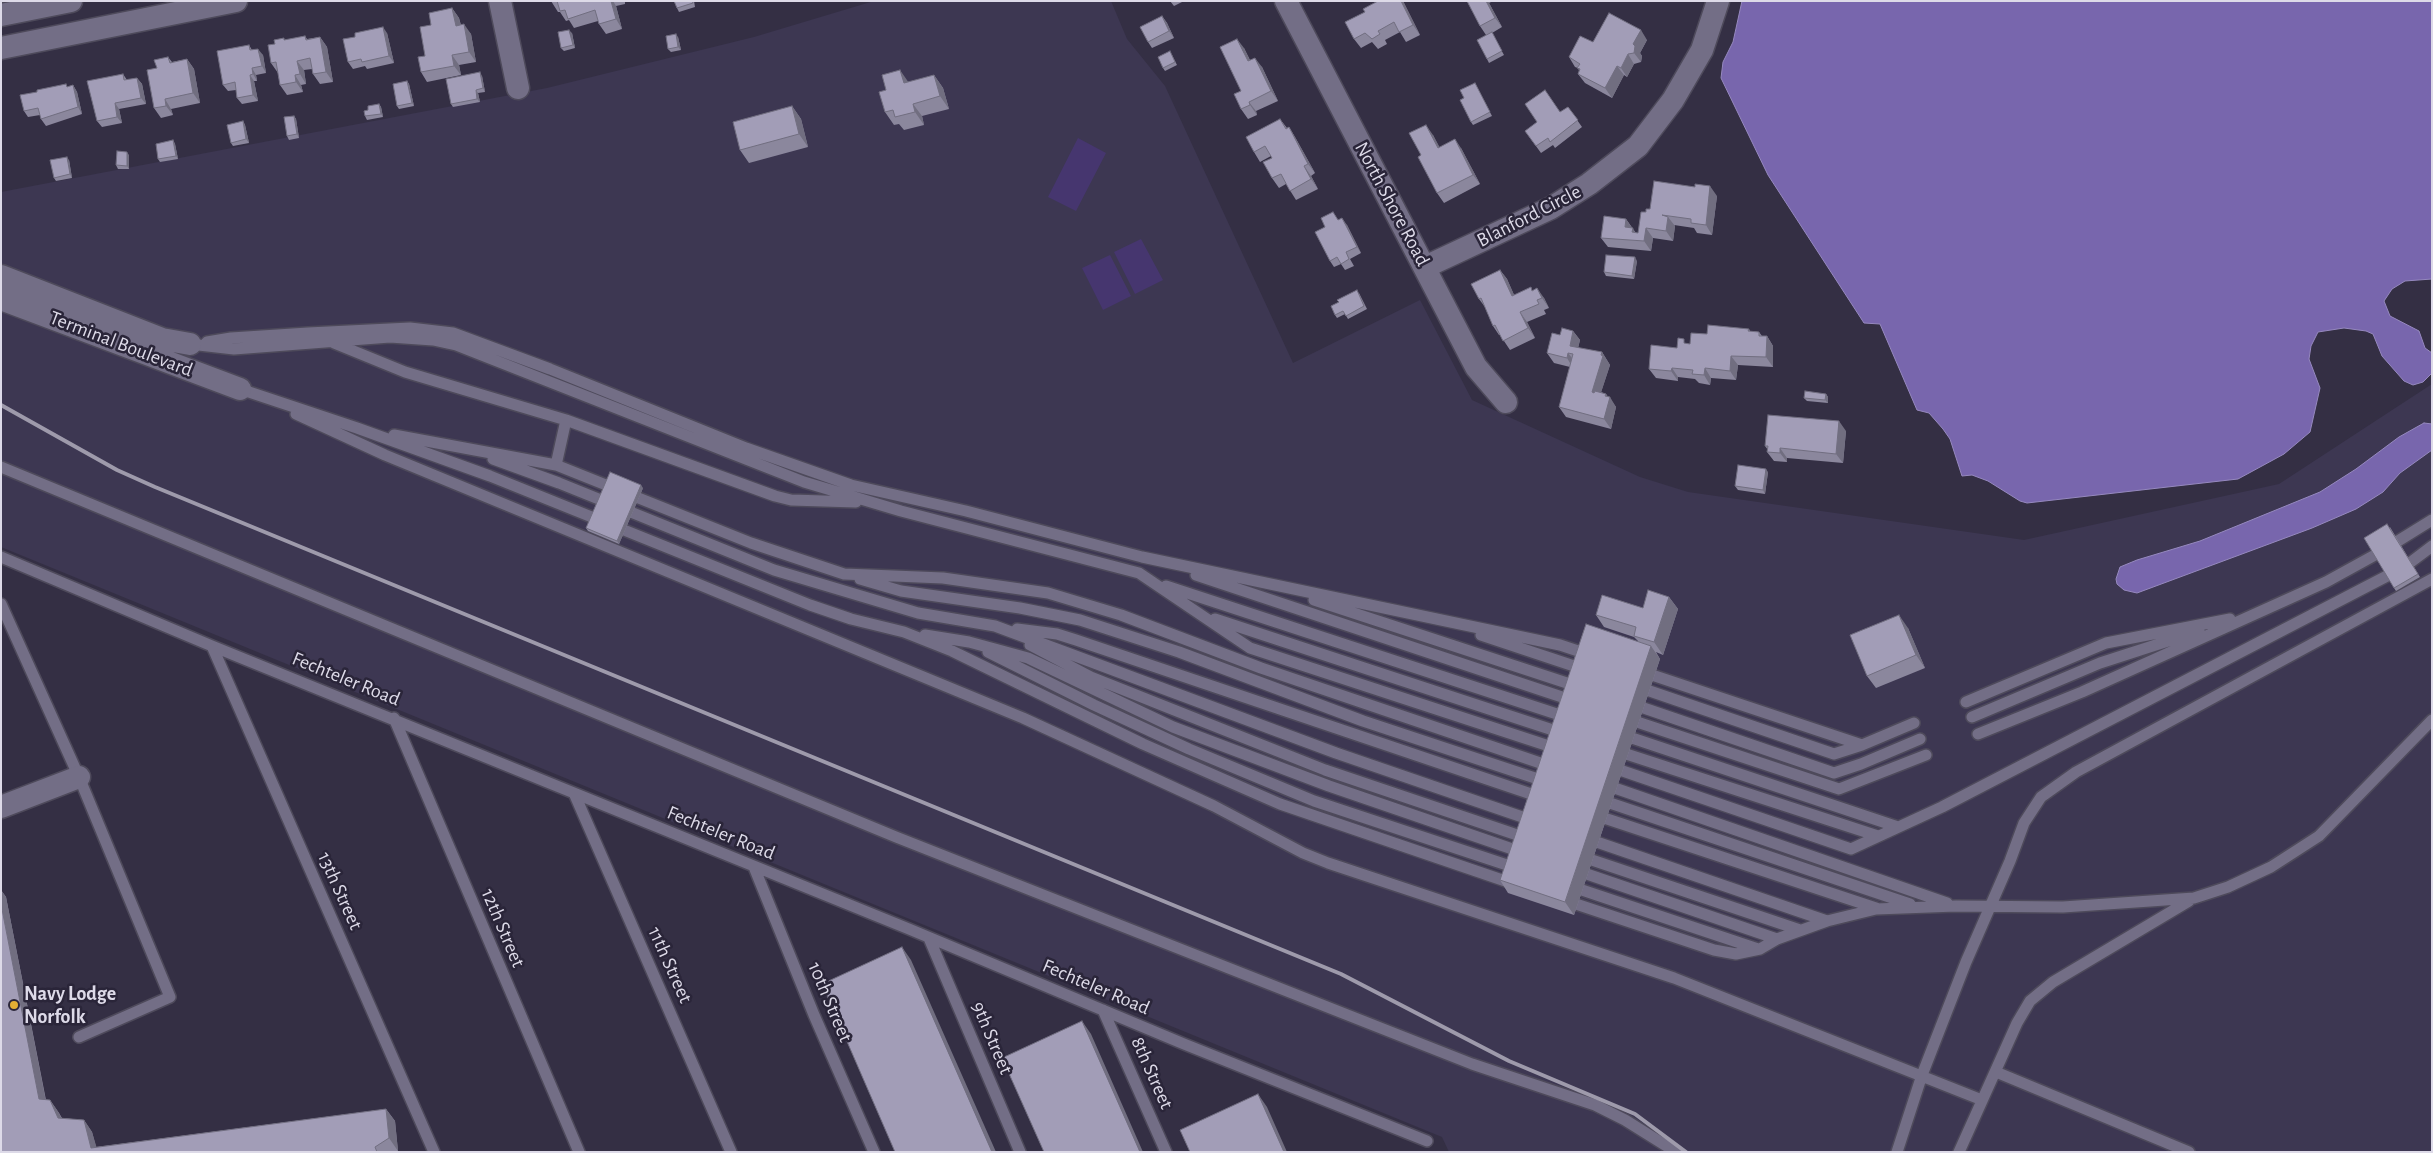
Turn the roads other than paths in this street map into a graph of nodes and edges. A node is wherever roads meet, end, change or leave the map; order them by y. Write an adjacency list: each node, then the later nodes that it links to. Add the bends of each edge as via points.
1 (71, 1): 6 (street)
2 (236, 1): 7 (street)
3 (500, 1): 8 (street)
4 (1286, 1): 9 (street, North Shore Road)
5 (1718, 1): 9 (street, Blanford Circle, via 1702,50 1673,100 1638,146 1589,184 1551,208)
6 (1, 15)
7 (1, 48)
8 (518, 88)
9 (1425, 267): 15 (street, North Shore Road, via 1476,367)
10 (1, 276): 13 (street, Terminal Boulevard, via 162,339)
11 (1, 300): 14 (street, Terminal Boulevard)
12 (331, 342): 13 (lane, via 234,349); 16 (lane, via 405,372); 21 (lane, via 397,338 456,345 767,469)
13 (190, 344): 27 (lane, via 231,338 401,328 453,333 820,475)
14 (240, 389): 17 (lane); 100 (lane, via 386,455 1023,718 1214,806 1328,864 1665,975)
15 (1506, 402)
16 (566, 420): 19 (lane); 21 (lane, via 775,496 791,500)
17 (357, 428): 18 (lane); 39 (lane, via 490,476 810,605 851,620)
18 (466, 449): 19 (lane); 38 (lane, via 774,570 918,613)
19 (556, 464): 29 (lane, via 751,543)
20 (1, 467): 109 (lane, via 896,837 1472,1064 1595,1105)
21 (870, 502): 32 (lane, via 1139,573)
22 (2432, 520): 23 (lane)
23 (2398, 541)
24 (2432, 546): 28 (lane)
25 (2374, 555): 36 (lane, via 2326,582)
26 (1, 557): 41 (lane, Fechteler Road)
27 (1142, 557): 33 (lane); 49 (lane)
28 (2411, 562)
29 (844, 574): 65 (lane, via 943,578 1048,593 1121,615 1261,668); 68 (lane, via 901,591 1080,620)
30 (2387, 576): 75 (lane, via 1951,803)
31 (2432, 579): 90 (lane, via 2055,785 2041,797 2024,824)
32 (1152, 582): 35 (lane); 54 (lane)
33 (1260, 582): 37 (lane); 46 (lane)
34 (1, 604): 66 (lane)
35 (1200, 614): 58 (lane); 62 (lane, via 1250,648)
36 (2249, 615): 48 (lane, via 2106,643); 52 (lane, via 2100,664); 57 (lane, via 2082,692)
37 (1429, 618): 42 (lane, via 1560,645); 44 (lane)
38 (995, 626): 71 (lane, via 1057,634); 74 (lane, via 1336,754); 78 (lane, via 1091,678 1325,770)
39 (904, 632): 40 (lane); 85 (lane, via 952,651 1144,744 1280,804)
40 (969, 642): 80 (lane, via 1028,658 1173,726 1329,786); 83 (lane, via 1094,706 1314,801)
41 (212, 646): 51 (lane, Fechteler Road); 103 (lane, 13th Street)
42 (1598, 658)
43 (1627, 667): 60 (lane)
44 (1596, 673)
45 (1623, 682): 60 (lane, via 1834,754)
46 (1587, 690)
47 (1615, 699): 59 (lane, via 1834,773)
48 (1966, 702)
49 (1587, 705)
50 (1615, 714): 63 (lane, via 1839,789)
51 (394, 718): 69 (lane, Fechteler Road); 104 (lane, 12th Street)
52 (1972, 718)
53 (2432, 720): 87 (lane, via 2319,836 2271,867)
54 (1585, 723)
55 (1914, 723): 60 (lane)
56 (1613, 732): 75 (lane)
57 (1978, 734)
58 (1578, 738)
59 (1920, 739)
60 (1862, 744)
61 (1606, 747): 77 (lane)
62 (1565, 752)
63 (1926, 755)
64 (1593, 761): 77 (lane, via 1851,849)
65 (1560, 770)
66 (79, 777): 72 (street); 98 (lane, via 170,997)
67 (1588, 779): 89 (lane)
68 (1560, 787)
69 (574, 793): 82 (lane, Fechteler Road); 105 (lane, 11th Street)
70 (1588, 796): 88 (lane)
71 (1558, 803)
72 (1, 806)
73 (1577, 809): 91 (lane)
74 (1544, 824)
75 (1898, 827): 77 (lane)
76 (1572, 834): 92 (lane)
77 (1878, 836)
78 (1539, 842)
79 (1567, 851): 93 (lane)
80 (1534, 857)
81 (1562, 866): 95 (lane)
82 (754, 867): 94 (lane, Fechteler Road); 106 (lane, 10th Street)
83 (1528, 872)
84 (1556, 881): 96 (lane)
85 (1527, 888)
86 (1555, 897): 96 (lane, via 1714,950 1736,954)
87 (2194, 898): 90 (lane, via 2063,908); 99 (lane, via 2114,943 2040,992 2016,1023)
88 (1916, 906): 89 (lane); 91 (lane)
89 (1956, 906): 90 (lane)
90 (1990, 907): 100 (lane)
91 (1876, 909): 92 (lane)
92 (1827, 921): 93 (lane)
93 (1800, 930): 95 (lane)
94 (929, 938): 97 (lane, Fechteler Road); 107 (lane, 9th Street)
95 (1777, 939): 96 (lane)
96 (1760, 949)
97 (1103, 1010): 102 (lane, Fechteler Road); 108 (lane, 8th Street)
98 (79, 1037)
99 (1996, 1072): 101 (lane); 112 (lane)
100 (1922, 1075): 101 (lane); 110 (lane)
101 (1982, 1100): 111 (lane)
102 (1427, 1141)
103 (434, 1152)
104 (579, 1152)
105 (731, 1152)
106 (874, 1152)
107 (1020, 1152)
108 (1166, 1152)
109 (1676, 1152)
110 (1897, 1152)
111 (1959, 1152)
112 (2189, 1152)

